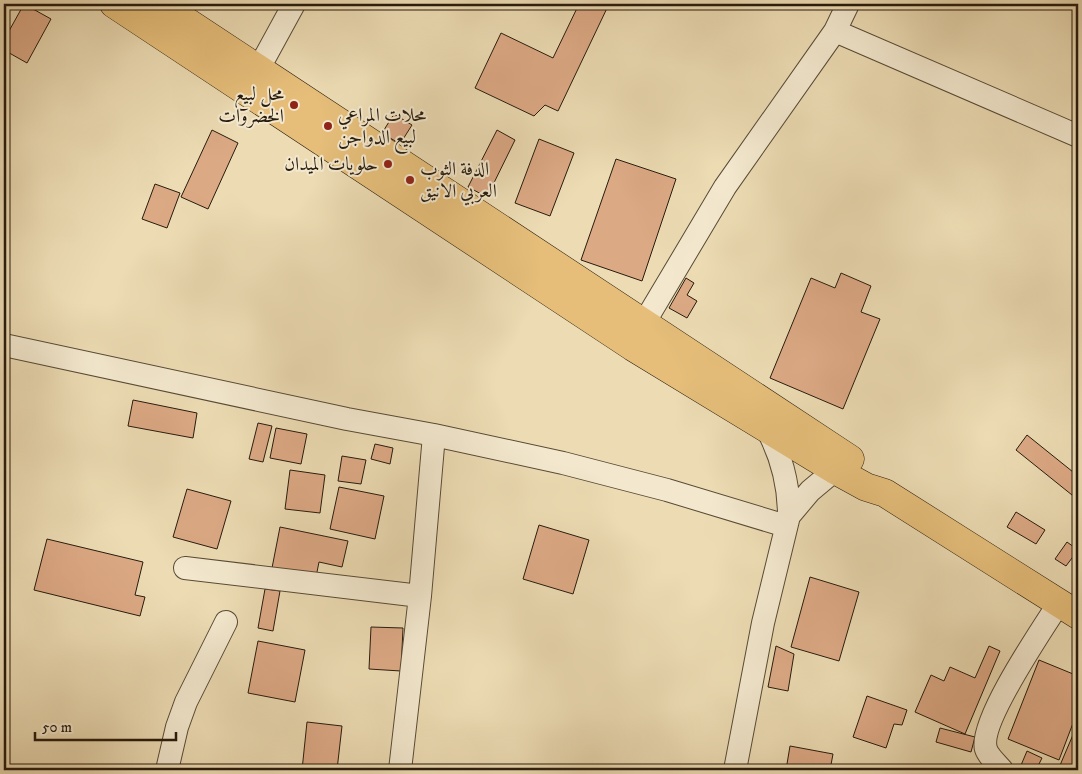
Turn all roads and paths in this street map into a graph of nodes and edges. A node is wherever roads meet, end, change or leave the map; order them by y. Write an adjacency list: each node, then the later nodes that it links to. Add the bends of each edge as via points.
1 (114, 4): 8 (highway)
2 (160, 4): 6 (highway)
3 (294, 4): 6 (street)
4 (848, 4): 5 (street)
5 (835, 31): 7 (street); 9 (street, via 725,188)
6 (259, 68): 8 (highway)
7 (1078, 136)
8 (455, 213): 9 (highway); 11 (highway)
9 (644, 323): 11 (street); 15 (highway, via 842,453)
10 (4, 345): 13 (street)
11 (633, 347): 12 (highway)
12 (767, 429): 14 (highway); 16 (street, via 784,471 789,501)
13 (434, 435): 16 (street, via 615,476); 18 (street)
14 (835, 470): 15 (highway); 16 (street, via 810,491)
15 (885, 493): 19 (highway)
16 (787, 521): 23 (street, via 763,623)
17 (185, 568): 18 (street)
18 (420, 596): 22 (street)
19 (1069, 609): 24 (street, via 1009,680 985,736 986,750)
20 (226, 622): 21 (street, via 186,702)
21 (167, 770)
22 (400, 770)
23 (735, 770)
24 (1002, 770)

